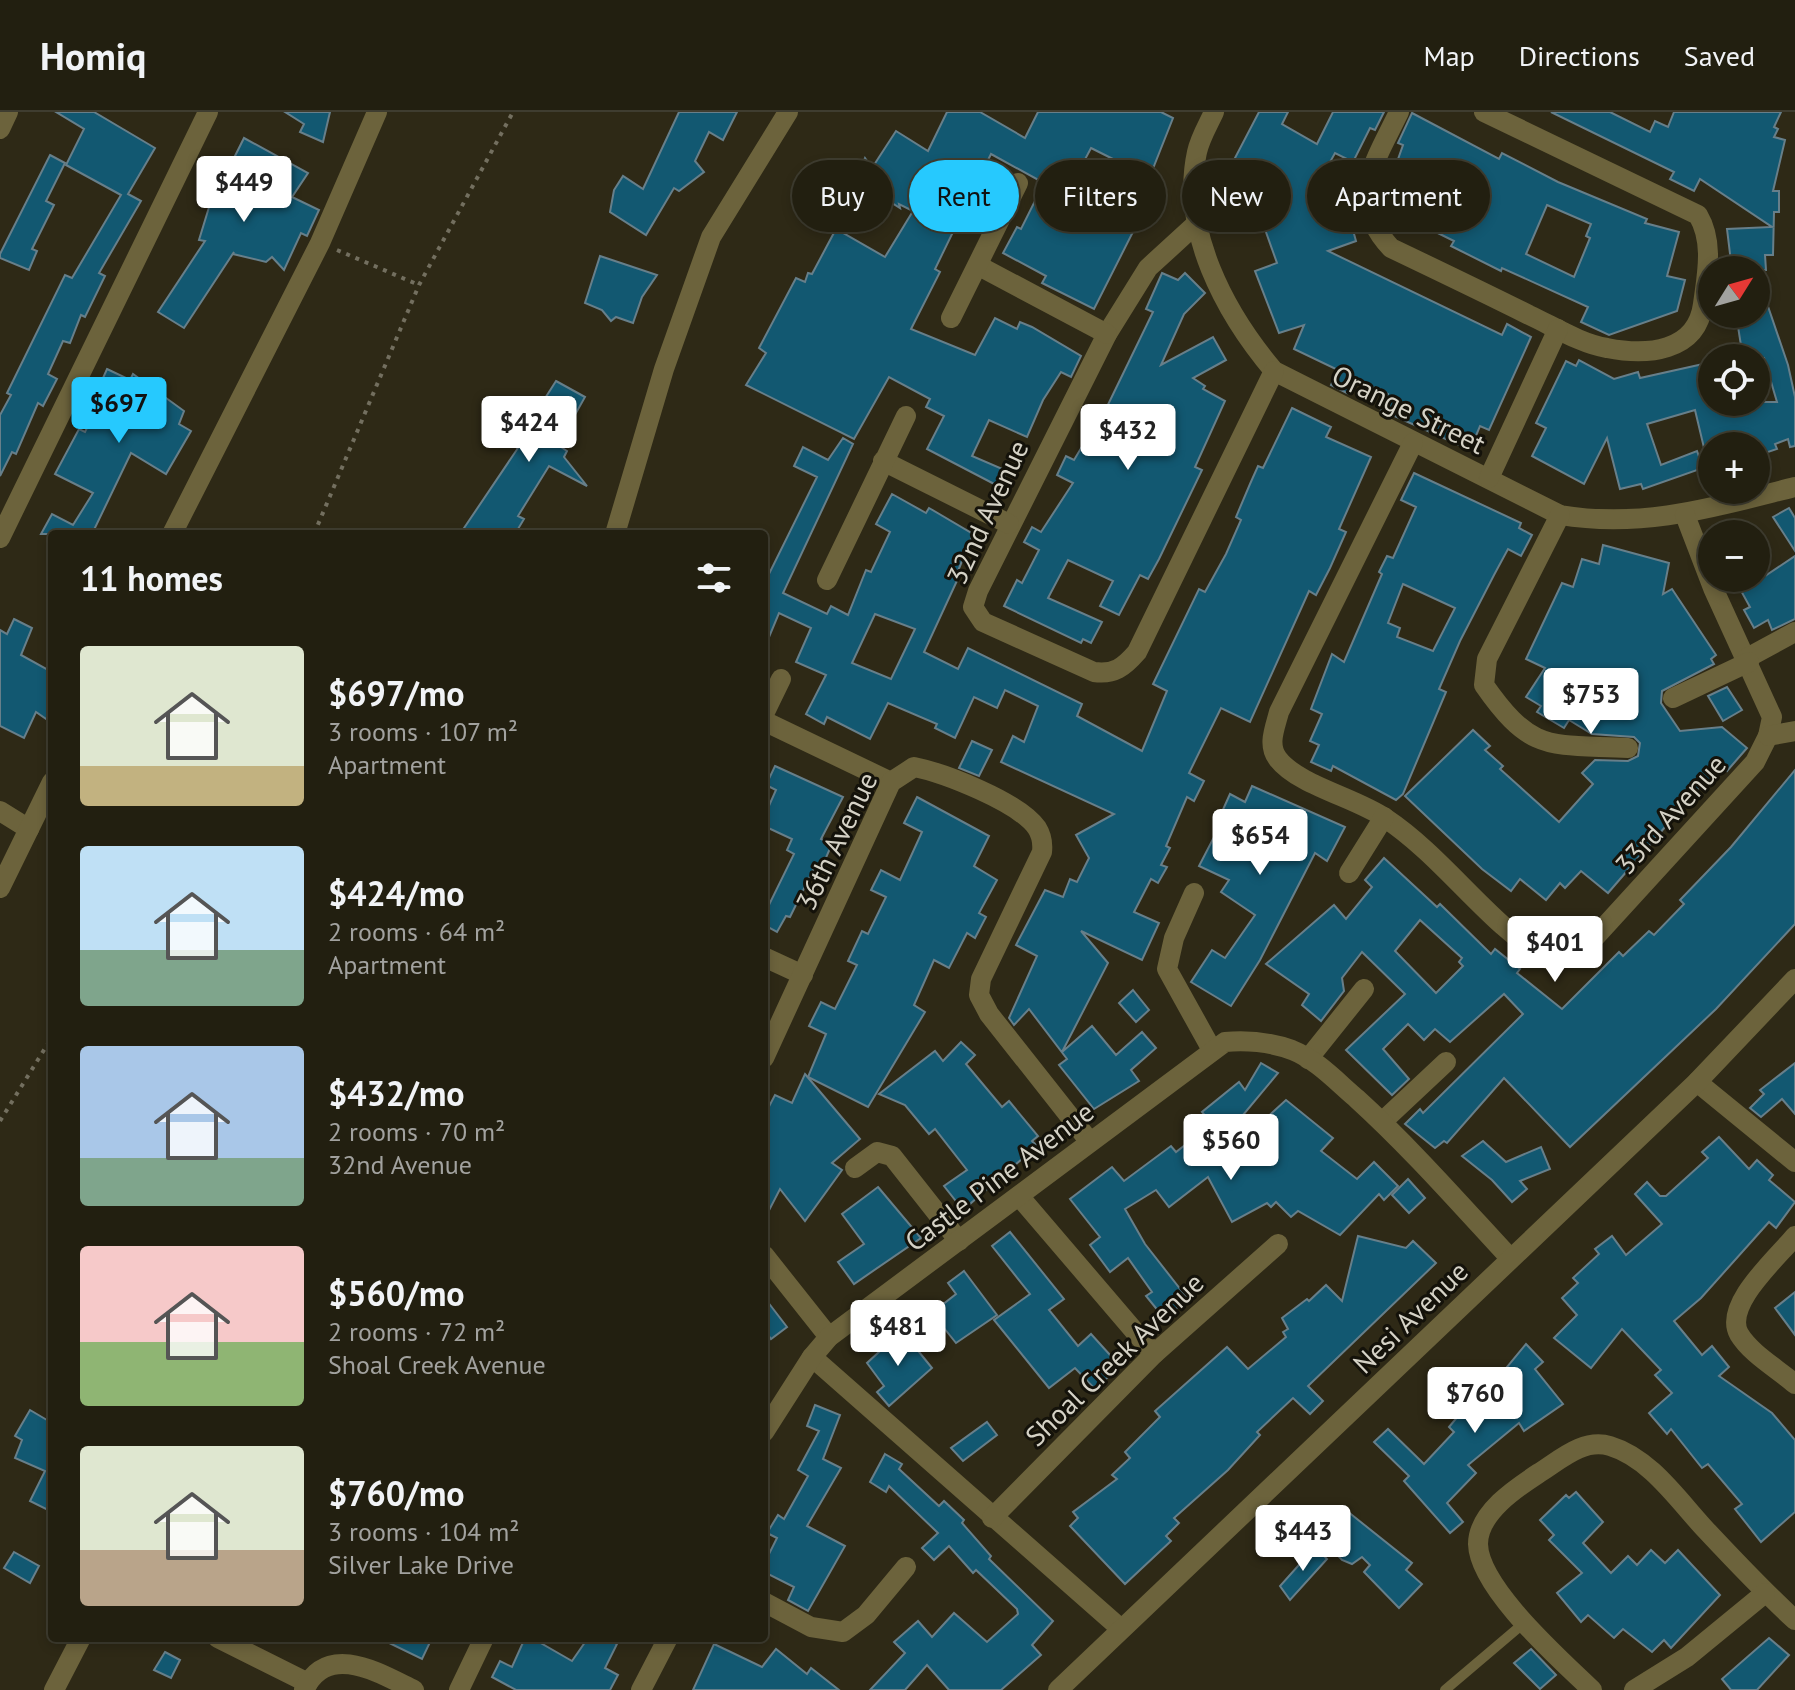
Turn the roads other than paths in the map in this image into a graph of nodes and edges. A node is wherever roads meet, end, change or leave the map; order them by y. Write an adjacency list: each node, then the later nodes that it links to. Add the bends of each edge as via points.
1 (8, 112): 8 (street)
2 (208, 112): 28 (street)
3 (377, 112): 26 (street, via 320,243)
4 (788, 112): 27 (street, via 711,237 664,369)
5 (1214, 112): 9 (street, Orange Street)
6 (1399, 112): 15 (street, via 1370,174 1366,203 1374,230 1391,248)
7 (1484, 112): 15 (street, via 1674,202 1698,215 1706,229 1709,261 1700,323 1693,333 1665,349 1644,353 1604,348)
8 (0, 129)
9 (1195, 160)
10 (995, 232): 13 (street)
11 (1187, 232): 16 (street, 32nd Avenue, via 1148,268)
12 (1198, 232): 17 (street, Orange Street, via 1220,286)
13 (979, 266): 14 (street); 16 (street)
14 (951, 318)
15 (1558, 329): 21 (street)
16 (1107, 334): 25 (street, 32nd Avenue)
17 (1274, 371): 19 (street, Orange Street); 25 (street, 32nd Avenue, via 1126,665 1108,674 1094,672 983,622 973,607)
18 (906, 416): 20 (street)
19 (1413, 443): 21 (street, Orange Street); 42 (street, 33rd Avenue, via 1279,712 1272,742 1286,768)
20 (883, 461): 25 (street); 29 (street)
21 (1489, 478): 23 (street, Orange Street)
22 (1795, 487): 24 (street, Orange Street)
23 (1560, 515): 24 (street, Orange Street, via 1600,522); 38 (street, via 1487,659 1484,685 1536,741)
24 (1685, 515): 31 (street)
25 (1009, 524)
26 (174, 530)
27 (616, 530)
28 (0, 538)
29 (827, 580)
30 (1795, 632): 31 (street)
31 (1748, 660): 33 (street); 37 (street, via 1772,717)
32 (781, 679): 34 (street)
33 (1673, 698)
34 (768, 706)
35 (768, 723): 39 (street)
36 (1795, 731): 37 (street)
37 (1768, 736): 42 (street, 33rd Avenue, via 1755,762 1596,936 1566,955 1547,959 1516,940 1414,839)
38 (1628, 748)
39 (891, 782): 48 (street, 36th Avenue); 57 (street, 36th Avenue, via 914,767 934,771 1017,810 1036,827 1042,852 981,979 979,995)
40 (48, 790): 43 (street)
41 (0, 811): 43 (street)
42 (1384, 817): 44 (street)
43 (29, 829): 45 (street)
44 (1349, 873)
45 (0, 888)
46 (1194, 893): 52 (street, via 1167,969)
47 (768, 959): 48 (street)
48 (803, 975): 51 (street, 36th Avenue)
49 (1795, 979): 55 (street, Nesi Avenue)
50 (1364, 989): 53 (street)
51 (768, 1049)
52 (1212, 1050): 53 (street, Castle Pine Avenue, via 1225,1042 1249,1040); 57 (street, Castle Pine Avenue)
53 (1308, 1059): 56 (street, Castle Pine Avenue)
54 (1446, 1062): 56 (street)
55 (1697, 1082): 58 (street); 64 (street, Nesi Avenue)
56 (1382, 1122): 64 (street, Castle Pine Avenue)
57 (1090, 1142): 60 (street, Castle Pine Avenue)
58 (1795, 1162)
59 (855, 1168): 62 (street, via 877,1152 892,1156)
60 (1019, 1196): 62 (street, Castle Pine Avenue); 67 (street)
61 (1795, 1236): 69 (street, via 1738,1303 1735,1319 1746,1342)
62 (959, 1241): 66 (street, Castle Pine Avenue)
63 (1278, 1244): 67 (street, Shoal Creek Avenue)
64 (1510, 1258): 77 (street, Nesi Avenue, via 1318,1446)
65 (768, 1260): 66 (street)
66 (829, 1337): 68 (street, Castle Pine Avenue)
67 (1154, 1354): 71 (street, Shoal Creek Avenue)
68 (812, 1357): 70 (street, Castle Pine Avenue); 71 (street)
69 (1795, 1384)
70 (768, 1425)
71 (992, 1518): 77 (street)
72 (906, 1567): 74 (street, via 866,1615 843,1632 811,1627)
73 (1765, 1593): 75 (street); 76 (street, via 1642,1462 1599,1444 1581,1447 1518,1486 1492,1510 1478,1541 1481,1568); 90 (street, via 1687,1657)
74 (768, 1604)
75 (1795, 1620)
76 (1524, 1623): 88 (lane); 89 (street)
77 (1120, 1628): 87 (street, Nesi Avenue)
78 (79, 1642): 83 (street)
79 (225, 1642): 82 (street)
80 (482, 1642): 85 (street)
81 (666, 1642): 86 (street)
82 (306, 1687): 84 (street, via 325,1667 344,1662)
83 (54, 1690)
84 (414, 1690)
85 (459, 1690)
86 (641, 1690)
87 (1058, 1690)
88 (1445, 1690)
89 (1592, 1690)
90 (1634, 1690)

